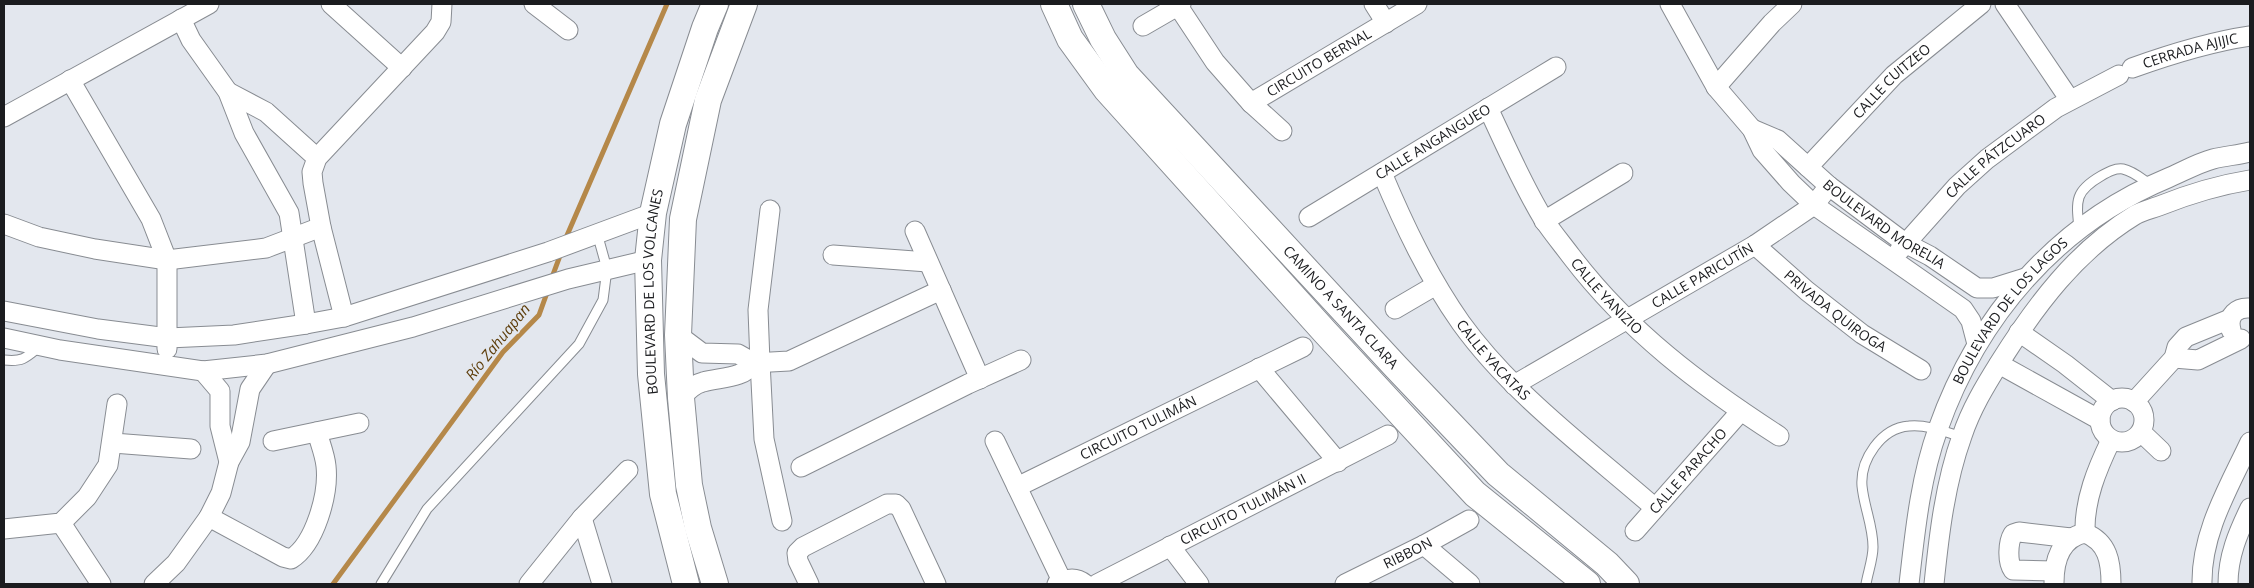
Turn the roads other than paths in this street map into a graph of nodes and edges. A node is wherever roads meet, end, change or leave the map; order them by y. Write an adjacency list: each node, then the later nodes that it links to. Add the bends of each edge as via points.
1 (208, 4): 16 (street)
2 (331, 4): 22 (street)
3 (442, 4): 22 (street, via 441,22 435,32)
4 (534, 4): 19 (street)
5 (715, 4): 44 (main road, BOULEVARD DE LOS VOLCANES, via 673,124)
6 (744, 4): 75 (main road, BOULEVARD DE LOS VOLCANES, via 708,100 683,219)
7 (1054, 4): 151 (main road, CAMINO A SANTA CLARA, via 1070,39 1107,90 1325,332 1476,494)
8 (1086, 4): 152 (main road, CAMINO A SANTA CLARA, via 1126,75 1383,353 1498,474 1607,564)
9 (1374, 4): 17 (street)
10 (1418, 4): 17 (street, CIRCUITO BERNAL)
11 (1670, 4): 25 (street, BOULEVARD MORELIA)
12 (1792, 4): 25 (street)
13 (1981, 4): 35 (street, CALLE CUITZEO, via 1894,75)
14 (2005, 4): 27 (street)
15 (1179, 5): 18 (street); 28 (street, CIRCUITO BERNAL, via 1215,62)
16 (181, 19): 24 (street); 26 (street, via 191,40)
17 (1386, 22): 28 (street, CIRCUITO BERNAL)
18 (1143, 26)
19 (568, 30)
20 (2250, 36): 23 (street, CERRADA AJIJIC, via 2186,49)
21 (1556, 66): 29 (street, CALLE ANGANGUEO)
22 (402, 68): 34 (street)
23 (2125, 72): 27 (street, CALLE PÁTZCUARO)
24 (70, 80): 30 (street); 57 (street, via 150,220)
25 (1716, 87): 31 (street, BOULEVARD MORELIA)
26 (228, 92): 34 (street, via 266,112); 53 (street, via 244,133 289,213)
27 (2070, 100): 54 (street, CALLE PÁTZCUARO, via 1987,159 1957,186)
28 (1250, 103): 32 (street, CIRCUITO BERNAL)
29 (1488, 108): 36 (street, CALLE ANGANGUEO); 48 (street, CALLE YANIZIO)
30 (4, 117)
31 (1752, 129): 35 (street, BOULEVARD MORELIA, via 1778,140); 42 (street, BOULEVARD MORELIA, via 1762,150)
32 (1282, 132)
33 (2250, 152): 39 (street, BOULEVARD DE LOS LAGOS, via 2211,159)
34 (318, 158): 49 (street, via 312,172)
35 (1808, 167): 40 (street, BOULEVARD MORELIA)
36 (1382, 173): 46 (street, CALLE ANGANGUEO); 63 (street, CALLE YACATAS, via 1414,247)
37 (1623, 173): 48 (street)
38 (2250, 180): 45 (street, BOULEVARD DE LOS LAGOS, via 2216,186)
39 (2151, 185): 41 (street, BOULEVARD DE LOS LAGOS); 50 (lane, via 2122,169 2111,170 2085,185 2077,207)
40 (1829, 186): 42 (street, CALLE PARICUTÍN); 54 (street, BOULEVARD MORELIA)
41 (2125, 197): 45 (street); 50 (street, BOULEVARD DE LOS LAGOS)
42 (1814, 205): 55 (street, CALLE PARICUTÍN); 59 (street, BOULEVARD MORELIA)
43 (770, 210): 86 (street, via 758,310)
44 (653, 212): 52 (street); 58 (main road, BOULEVARD DE LOS VOLCANES)
45 (2136, 215): 74 (street, BOULEVARD DE LOS LAGOS, via 2079,258 2048,291)
46 (1310, 217)
47 (7, 221): 57 (street, via 39,237 95,250)
48 (1544, 221): 72 (street, CALLE YANIZIO)
49 (320, 227): 53 (street); 70 (street)
50 (2079, 228): 62 (street, BOULEVARD DE LOS LAGOS)
51 (915, 231): 60 (street)
52 (596, 233): 61 (lane); 70 (street, via 548,252)
53 (293, 236): 57 (street, via 266,248); 73 (street)
54 (1905, 243): 59 (street, CALLE PÁTZCUARO); 64 (street, BOULEVARD MORELIA)
55 (1755, 245): 72 (street, CALLE PARICUTÍN); 91 (street, PRIVADA QUIROGA, via 1807,292 1862,334)
56 (833, 255): 60 (street)
57 (167, 260): 77 (street)
58 (648, 260): 61 (street); 142 (main road, BOULEVARD DE LOS VOLCANES, via 651,374 663,494)
59 (1893, 260): 68 (street, BOULEVARD MORELIA)
60 (928, 262): 65 (street)
61 (607, 269): 87 (street, via 413,327); 139 (lane, via 603,300 579,344 427,509)
62 (2025, 278): 64 (street, via 1993,288); 79 (street, BOULEVARD DE LOS LAGOS)
63 (1436, 285): 67 (street); 95 (street, CALLE YACATAS, via 1462,324)
64 (1977, 288): 68 (street)
65 (941, 290): 86 (street, via 789,361); 93 (street)
66 (2250, 308): 71 (street, via 2235,311)
67 (1395, 309)
68 (1963, 309): 79 (street, BOULEVARD MORELIA, via 1971,321)
69 (4, 311): 77 (street)
70 (344, 317): 73 (street)
71 (2230, 319): 78 (street, via 2231,331); 83 (street, via 2186,337 2177,347)
72 (1627, 321): 95 (street, CALLE PARICUTÍN); 102 (street, CALLE YANIZIO, via 1687,373)
73 (306, 324): 77 (street, via 234,335)
74 (2019, 332): 88 (street, BOULEVARD DE LOS LAGOS); 99 (street)
75 (678, 335): 82 (street); 98 (main road, BOULEVARD DE LOS VOLCANES)
76 (4, 338): 80 (street)
77 (168, 338): 89 (street)
78 (2246, 339): 83 (street, via 2198,360)
79 (1977, 344): 105 (street, BOULEVARD DE LOS LAGOS, via 1954,388)
80 (40, 346): 84 (lane, via 17,362); 89 (street)
81 (1303, 347): 90 (street, CIRCUITO TULIMÁN)
82 (702, 354): 86 (street, via 738,354); 94 (street)
83 (2174, 358): 100 (street)
84 (4, 360)
85 (1020, 360): 93 (street)
86 (757, 363): 94 (street, via 742,374); 128 (street, via 764,439)
87 (267, 364): 92 (street); 96 (street)
88 (1999, 364): 103 (street); 110 (street, BOULEVARD DE LOS LAGOS, via 1972,409)
89 (167, 366): 92 (street)
90 (1259, 368): 119 (street); 122 (street, CIRCUITO TULIMÁN)
91 (1922, 370)
92 (203, 371): 97 (street)
93 (980, 379): 120 (street)
94 (701, 382): 98 (street)
95 (1514, 385): 123 (street, CALLE YACATAS)
96 (250, 389): 97 (street); 118 (street, via 240,442)
97 (220, 391): 118 (street, via 220,426)
98 (681, 398): 143 (main road, BOULEVARD DE LOS VOLCANES, via 689,485)
99 (2112, 401): 100 (street, via 2123,398); 103 (street, via 2103,408)
100 (2134, 402): 107 (street, via 2144,415)
101 (117, 404): 115 (street)
102 (1741, 411): 109 (street, CALLE YANIZIO); 123 (street, CALLE PARACHO)
103 (2100, 420): 112 (street, via 2103,431)
104 (359, 423): 106 (street)
105 (1938, 429): 110 (lane); 153 (lane, via 1909,426 1886,435 1866,460 1862,484 1873,547); 154 (street, BOULEVARD DE LOS LAGOS, via 1919,503)
106 (317, 432): 111 (street); 125 (street, via 326,466 326,482 318,517 298,554 291,559 283,557)
107 (2141, 432): 112 (street, via 2128,442); 117 (street)
108 (1388, 435): 119 (street, CIRCUITO TULIMÁN II)
109 (1779, 436)
110 (1962, 436): 155 (street, BOULEVARD DE LOS LAGOS, via 1947,495)
111 (273, 440)
112 (2111, 440): 132 (street, via 2099,465)
113 (995, 441): 122 (street)
114 (2250, 442): 157 (street, via 2208,536)
115 (113, 443): 116 (street); 129 (street, via 108,465 87,497)
116 (191, 449)
117 (2161, 451)
118 (229, 462): 125 (street, via 221,493)
119 (1338, 462): 134 (street, CIRCUITO TULIMÁN II)
120 (801, 467)
121 (628, 470): 126 (street)
122 (1018, 487): 136 (street)
123 (1655, 508): 131 (street, CALLE PARACHO)
124 (2250, 508): 158 (street, via 2228,566)
125 (209, 517): 138 (street, via 176,563)
126 (582, 518): 140 (street); 141 (street)
127 (1469, 520): 133 (street, RIBBON)
128 (782, 521)
129 (61, 523): 130 (street); 137 (street)
130 (4, 529)
131 (1635, 531)
132 (2078, 536): 135 (street, via 2056,558); 135 (street, via 2019,532 2010,538 2010,565 2013,570); 156 (street, via 2098,540 2108,553)
133 (1424, 545): 149 (street, RIBBON); 150 (street)
134 (1170, 546): 147 (street, CIRCUITO TULIMÁN II); 148 (street)
135 (2054, 578)
136 (1060, 583): 146 (street, via 1066,579 1080,580)
137 (101, 584)
138 (154, 584)
139 (381, 584)
140 (529, 584)
141 (602, 584)
142 (686, 584)
143 (715, 584)
144 (809, 584): 145 (street, via 797,553 887,504 896,504 901,509)
145 (936, 584)
146 (1085, 584)
147 (1097, 584)
148 (1199, 584)
149 (1345, 584)
150 (1470, 584)
151 (1587, 584)
152 (1626, 584)
153 (1866, 584)
154 (1909, 584)
155 (1934, 584)
156 (2112, 584)
157 (2202, 584)
158 (2228, 584)

